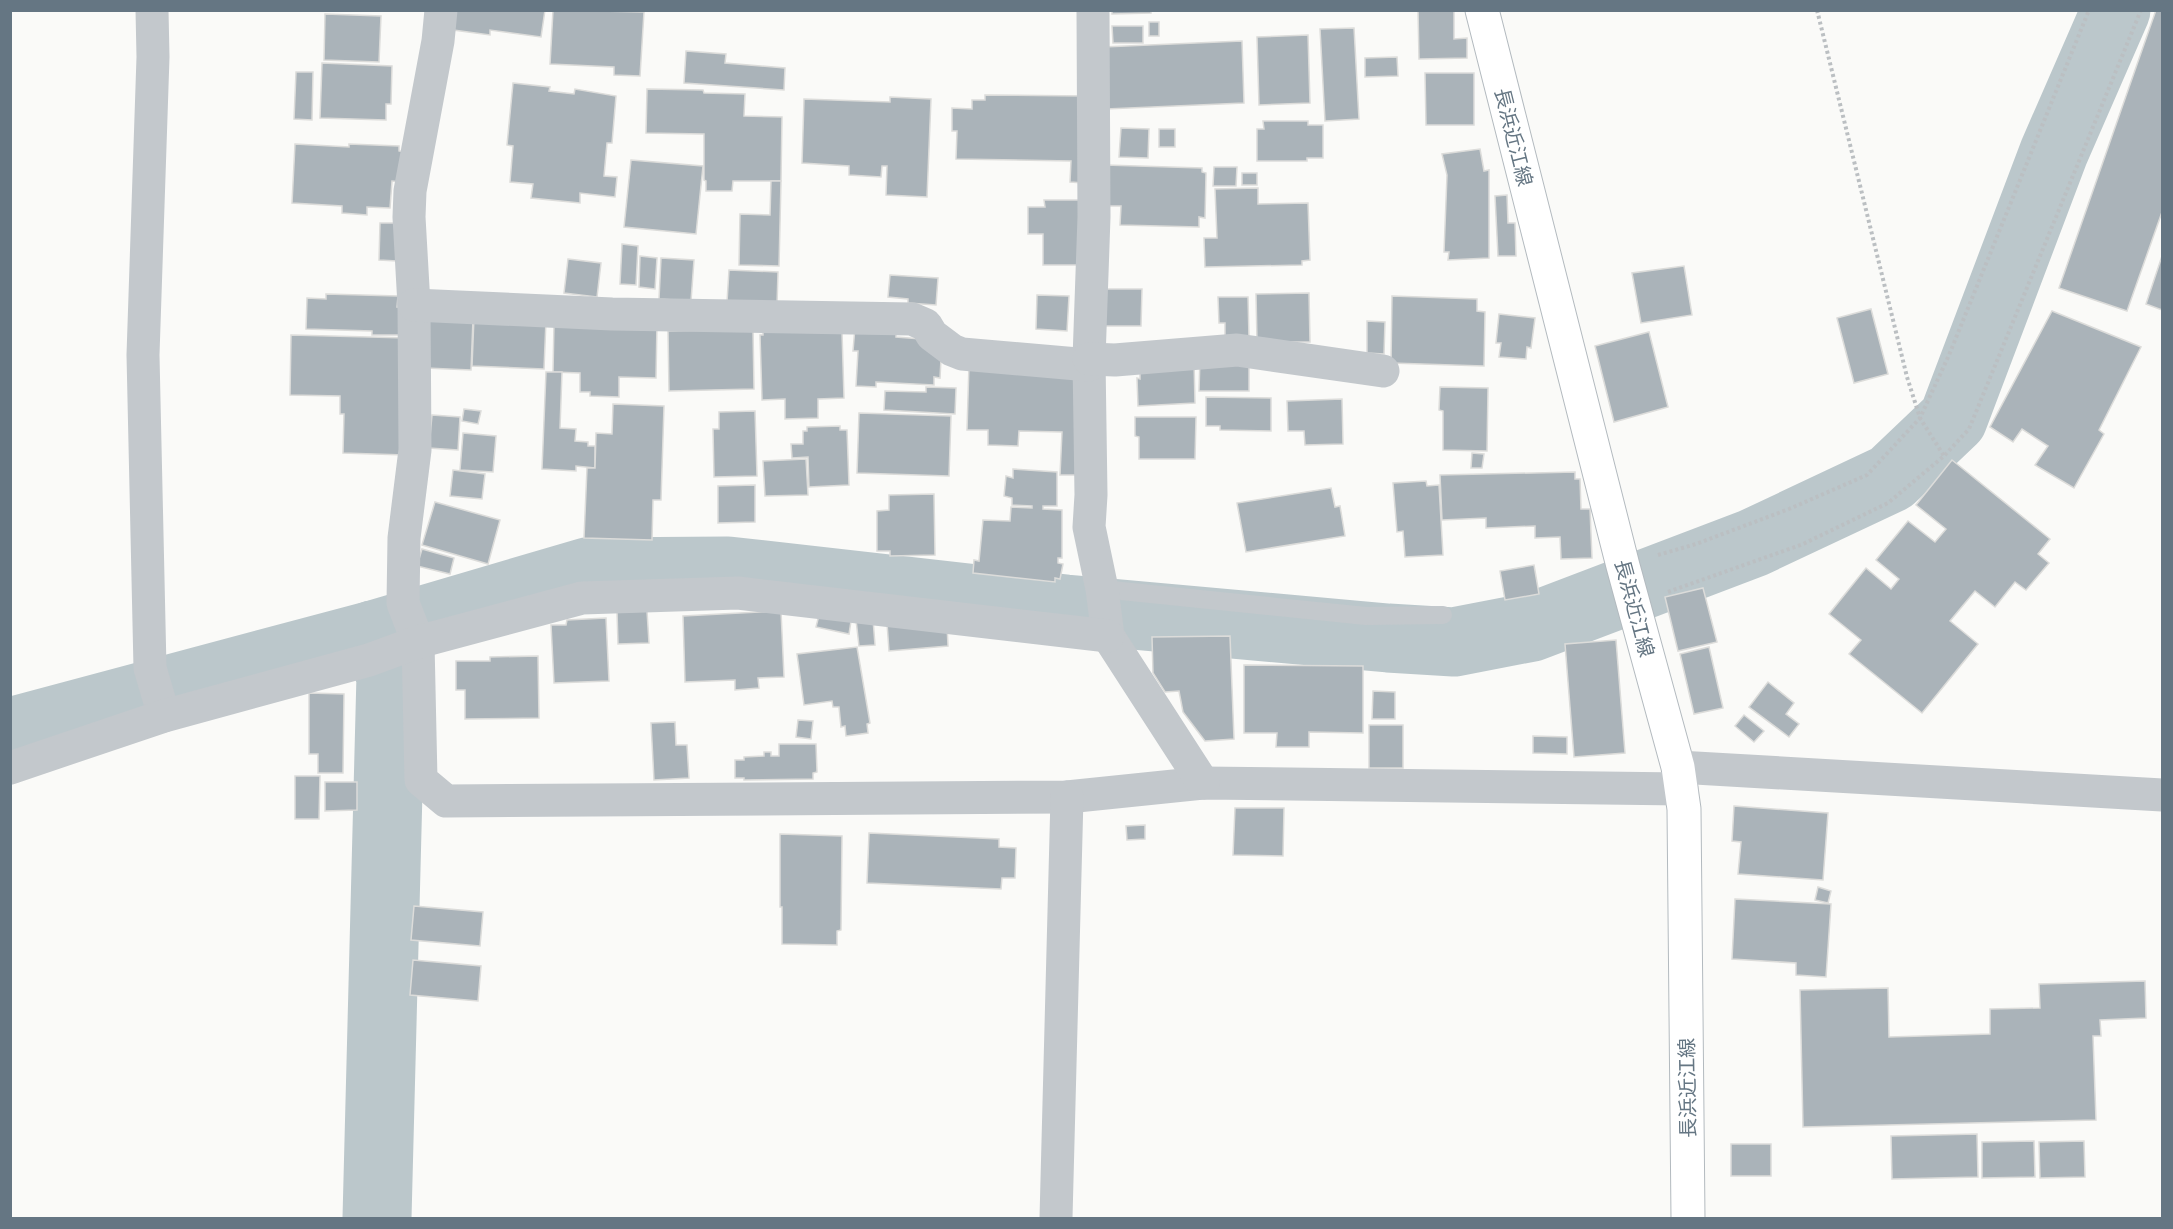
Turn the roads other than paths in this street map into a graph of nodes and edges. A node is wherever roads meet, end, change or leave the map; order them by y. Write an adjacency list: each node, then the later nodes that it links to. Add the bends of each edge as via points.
1 (152, 10): 11 (street, via 142,355 150,668)
2 (441, 10): 5 (street, via 410,191)
3 (1093, 10): 6 (street, via 1094,217)
4 (1482, 10): 13 (main road, 長浜近江線)
5 (414, 305): 6 (street, via 612,314 912,319 926,325 932,335 962,354); 10 (street, via 415,450 404,538)
6 (1089, 362): 7 (street, via 1237,350); 8 (street, via 1089,527)
7 (1383, 371)
8 (1105, 611): 9 (lane); 10 (street, via 738,593 582,598); 14 (street)
9 (1443, 615)
10 (409, 631): 11 (street, via 369,660); 16 (street, via 421,780 446,801)
11 (162, 710): 12 (street)
12 (10, 768)
13 (1680, 778): 14 (street); 15 (street); 18 (main road, 長浜近江線, via 1684,810)
14 (1203, 783): 16 (street)
15 (2163, 795)
16 (1067, 797): 17 (street)
17 (1056, 1218)
18 (1688, 1218)

